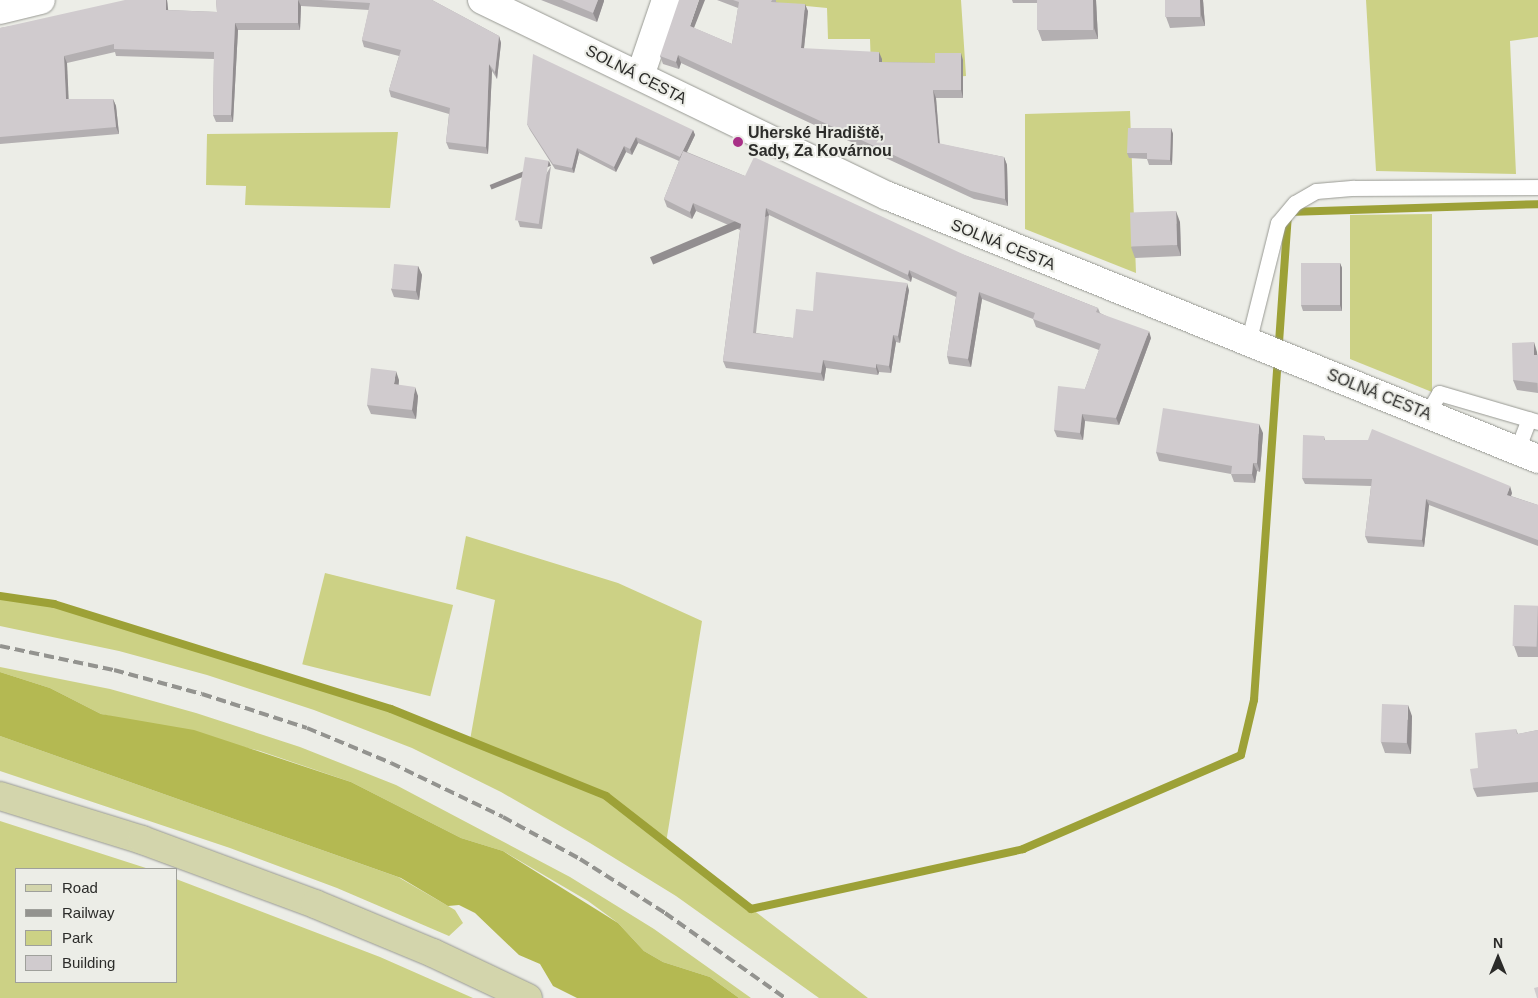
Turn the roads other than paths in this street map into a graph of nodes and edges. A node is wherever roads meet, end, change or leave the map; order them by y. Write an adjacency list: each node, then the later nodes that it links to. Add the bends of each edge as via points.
1 (41, 0): 4 (street)
2 (482, 0): 5 (street, SOLNÁ CESTA)
3 (666, 0): 5 (street)
4 (0, 10)
5 (640, 76): 7 (street, SOLNÁ CESTA, via 888,196)
6 (1538, 187): 7 (lane, via 1316,191 1294,203 1278,223)
7 (1248, 343): 8 (street, SOLNÁ CESTA)
8 (1427, 414): 9 (lane, via 1439,393); 10 (street, SOLNÁ CESTA)
9 (1534, 420): 10 (lane)
10 (1528, 455)
11 (0, 796): 12 (main road, via 142,840 307,900)
12 (528, 998)

